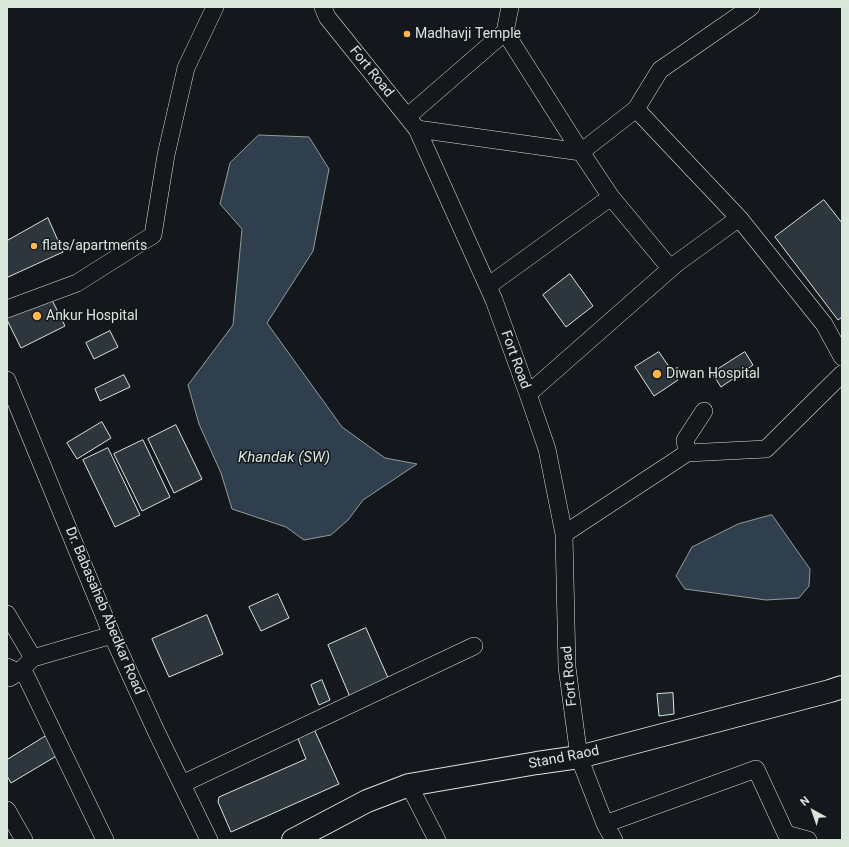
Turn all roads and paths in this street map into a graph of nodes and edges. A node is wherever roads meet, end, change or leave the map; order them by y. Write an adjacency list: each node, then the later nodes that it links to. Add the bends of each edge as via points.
1 (215, 7): 13 (street, via 186,68 166,155 153,235 77,283)
2 (322, 7): 7 (street, Fort Road, via 327,17)
3 (510, 7): 5 (street)
4 (751, 7): 6 (street, via 660,70)
5 (505, 32): 7 (street); 8 (street)
6 (636, 109): 8 (street); 10 (street)
7 (412, 123): 8 (street); 12 (street, Fort Road)
8 (581, 152): 9 (street)
9 (611, 197): 11 (street); 12 (street)
10 (739, 218): 11 (street); 14 (street, via 824,324)
11 (670, 268): 17 (street)
12 (488, 286): 17 (street, Fort Road)
13 (7, 309)
14 (842, 357)
15 (842, 374): 19 (street, via 766,449)
16 (7, 380): 22 (street, Dr. Babasaheb Abedkar Road)
17 (528, 394): 20 (street, Fort Road, via 546,449)
18 (704, 411): 19 (street, via 685,440)
19 (687, 453): 20 (street)
20 (564, 534): 27 (street, Fort Road, via 567,667)
21 (7, 614): 24 (street)
22 (112, 635): 24 (street); 28 (street, Dr. Babasaheb Abedkar Road)
23 (474, 646): 28 (street)
24 (33, 658): 25 (street)
25 (11, 673): 33 (street, via 26,676)
26 (842, 687): 27 (street, Stand Raod)
27 (579, 757): 29 (street, Stand Raod); 31 (street, Fort Road)
28 (182, 784): 34 (street, Dr. Babasaheb Abedkar Road)
29 (409, 785): 35 (street, Stand Raod, via 367,801); 36 (street)
30 (7, 810): 32 (street)
31 (605, 824): 37 (street, Fort Road); 38 (street, via 756,769 786,834)
32 (24, 840)
33 (105, 840)
34 (208, 840)
35 (293, 840)
36 (437, 840)
37 (614, 840)
38 (808, 840)

